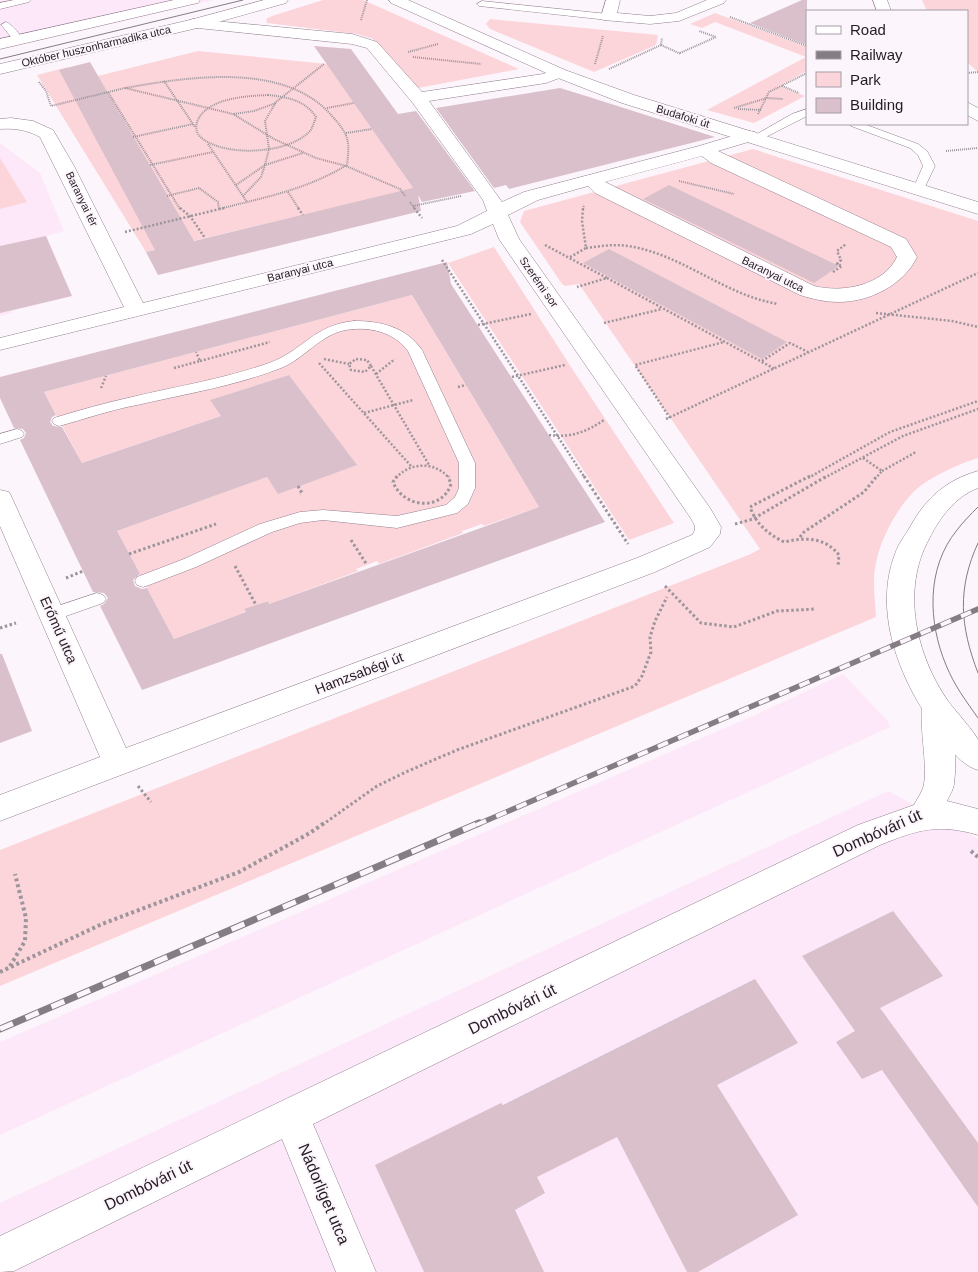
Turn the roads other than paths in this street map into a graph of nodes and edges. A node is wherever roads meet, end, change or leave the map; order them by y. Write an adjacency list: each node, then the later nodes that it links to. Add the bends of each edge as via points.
1 (26, 0): 8 (lane)
2 (193, 0): 6 (street, Október huszonharmadika utca)
3 (281, 0): 11 (street, Október huszonharmadika utca)
4 (396, 0): 17 (street, Budafoki út)
5 (613, 0): 10 (street)
6 (163, 4): 13 (street, Október huszonharmadika utca)
7 (482, 4): 10 (lane)
8 (0, 6)
9 (721, 7): 10 (street, via 650,20)
10 (608, 17)
11 (193, 24): 14 (street, Október huszonharmadika utca); 16 (street, Október huszonharmadika utca)
12 (6, 25): 13 (lane)
13 (18, 40): 15 (street, Október huszonharmadika utca)
14 (367, 42): 18 (street, Szerémi sor, via 389,57)
15 (0, 44)
16 (0, 69)
17 (558, 73): 18 (street, via 546,78); 24 (street, Budafoki út, via 628,99)
18 (418, 98): 29 (street, Szerémi sor, via 492,200)
19 (972, 98): 21 (street)
20 (806, 112): 24 (lane)
21 (978, 116)
22 (0, 124): 30 (street, Baranyai tér, via 33,126 47,134)
23 (858, 125): 27 (lane, via 914,146 922,153 929,166)
24 (752, 137): 25 (street, Baranyai utca); 27 (street, Budafoki út)
25 (706, 150): 26 (street, Baranyai utca); 26 (street, Baranyai utca, via 893,240 905,251 904,265 861,293 837,296 807,291 602,189)
26 (590, 189): 29 (street, Baranyai utca, via 532,196)
27 (919, 189): 28 (street, Budafoki út)
28 (978, 208)
29 (497, 213): 30 (street, Baranyai utca, via 464,230); 37 (street, Szerémi sor, via 509,239)
30 (136, 310): 31 (street, Baranyai utca)
31 (0, 344)
32 (59, 421): 38 (lane, via 122,403 243,376 287,361 310,342 344,326 393,331 409,340 468,463 467,488 462,500 451,509 397,522 323,515 300,518 266,528)
33 (18, 434): 34 (lane)
34 (0, 439)
35 (978, 479): 41 (street, via 954,490 933,511 916,534 903,562 899,598 904,634 918,673)
36 (0, 498): 40 (street, Erőmű utca)
37 (708, 527): 43 (street, Hamzsabégi út, via 708,534 701,541 646,565)
38 (143, 581)
39 (96, 598): 40 (lane)
40 (52, 614): 43 (street, Erőmű utca)
41 (935, 705): 42 (street); 45 (street, Dombóvári út, via 940,750 939,785)
42 (978, 758)
43 (118, 763): 44 (street, Hamzsabégi út)
44 (0, 808)
45 (925, 814): 46 (street, via 958,815); 47 (street, Dombóvári út, via 870,834)
46 (974, 837)
47 (291, 1116): 48 (street, Dombóvári út); 49 (street, Nádorliget utca)
48 (0, 1257)
49 (356, 1272)

